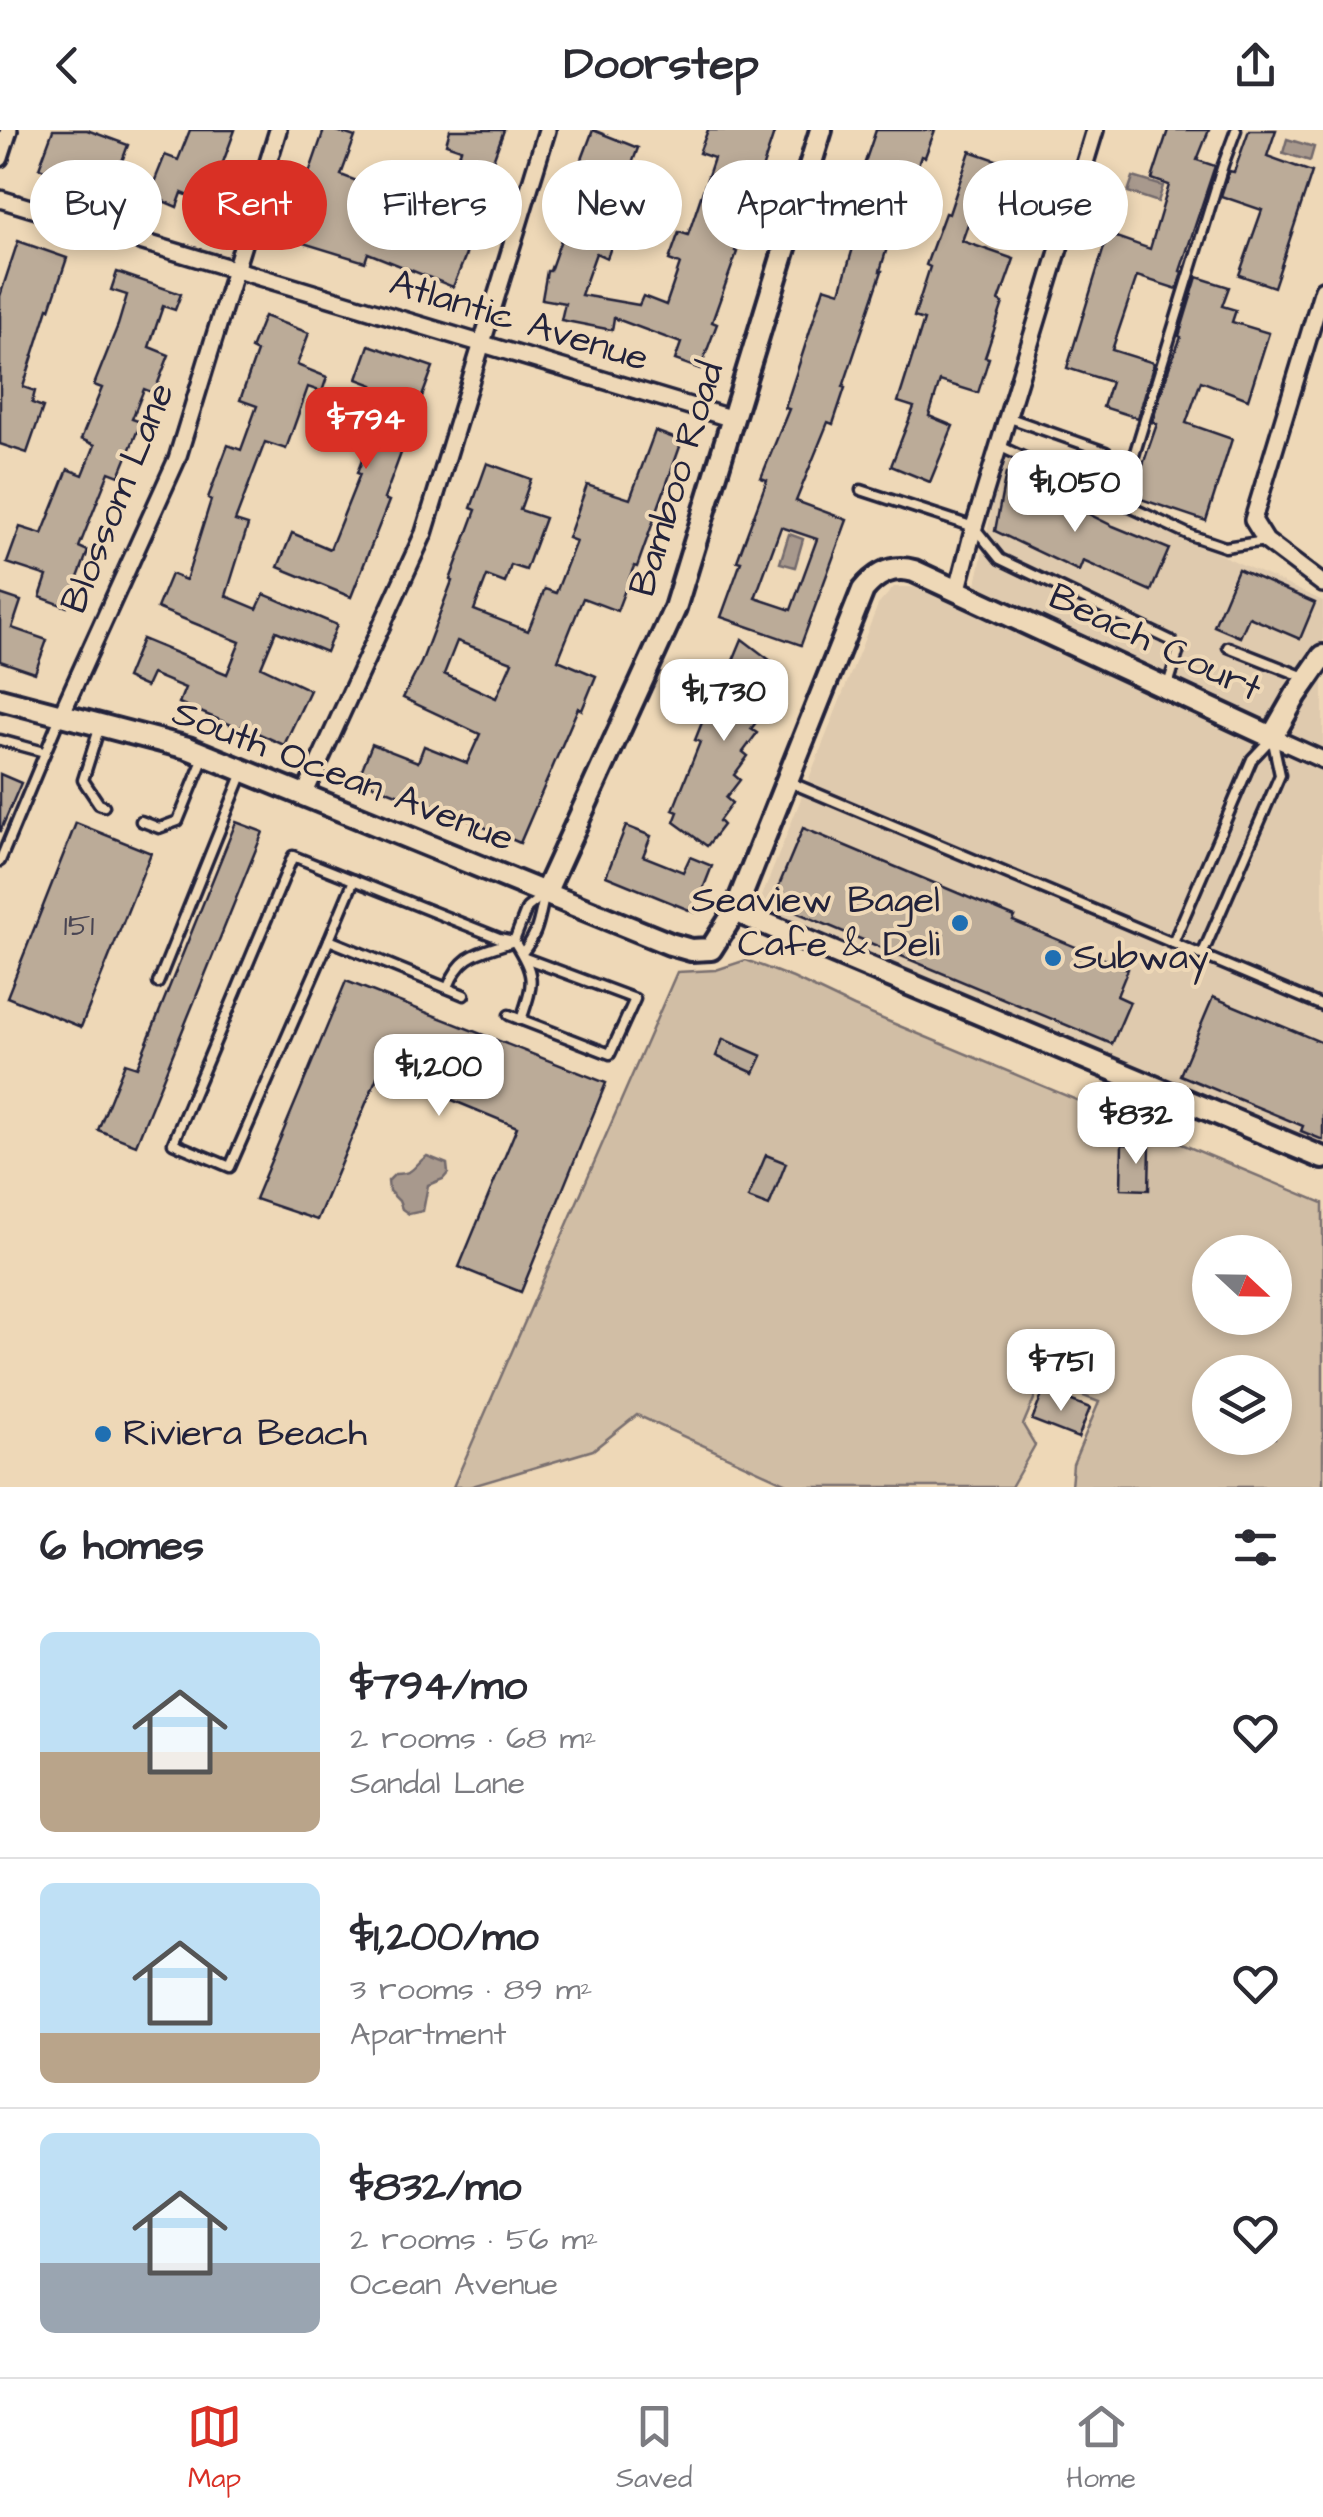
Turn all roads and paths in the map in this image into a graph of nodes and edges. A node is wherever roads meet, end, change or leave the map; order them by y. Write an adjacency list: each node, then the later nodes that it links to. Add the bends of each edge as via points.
1 (8, 130): 7 (street)
2 (278, 130): 9 (street, Blossom Lane)
3 (547, 130): 11 (street)
4 (821, 130): 13 (street, Bamboo Road)
5 (1095, 130): 12 (street)
6 (1236, 130): 17 (lane)
7 (0, 158)
8 (0, 199): 9 (street, Atlantic Avenue)
9 (235, 270): 11 (street, Atlantic Avenue); 27 (street, Blossom Lane, via 178,459)
10 (1323, 289): 19 (street, via 1253,520)
11 (482, 344): 13 (street, Atlantic Avenue); 36 (street, via 424,533)
12 (1008, 418): 14 (street); 15 (lane)
13 (733, 419): 41 (street, Bamboo Road, via 675,608)
14 (999, 446): 17 (lane); 18 (street)
15 (1106, 452)
16 (861, 490): 18 (lane)
17 (1120, 501): 19 (lane, via 1225,547)
18 (974, 527): 21 (street); 25 (lane, via 1000,559 1172,640 1178,653)
19 (1266, 541): 20 (street)
20 (1323, 584)
21 (958, 589): 25 (street, Beach Court); 35 (street, Beach Court, via 903,568 870,582)
22 (1228, 646): 24 (lane)
23 (1323, 656): 24 (street)
24 (1306, 678): 29 (street)
25 (1167, 688): 29 (street, Beach Court)
26 (0, 699): 27 (street, South Ocean Avenue)
27 (61, 715): 28 (street, South Ocean Avenue); 31 (lane)
28 (100, 725): 32 (street, South Ocean Avenue); 37 (lane, via 83,780)
29 (1272, 737): 33 (street, Beach Court); 45 (lane, via 1252,760); 46 (lane, via 1280,776)
30 (0, 740): 31 (lane)
31 (44, 752): 39 (lane)
32 (205, 755): 34 (street, South Ocean Avenue); 38 (lane, via 178,821 159,828)
33 (1323, 760)
34 (243, 770): 36 (street, South Ocean Avenue); 48 (lane)
35 (787, 781): 42 (street, Beach Court); 45 (lane)
36 (304, 795): 41 (street, South Ocean Avenue)
37 (104, 806)
38 (142, 821)
39 (0, 860)
40 (354, 880): 43 (lane); 43 (lane, via 293,856 173,1142 230,1167); 44 (lane)
41 (545, 893): 42 (street, South Ocean Avenue, via 691,950 711,949); 44 (lane, via 527,908); 47 (lane)
42 (736, 911): 54 (street)
43 (329, 940): 49 (lane)
44 (514, 941): 47 (lane); 49 (lane, via 470,955)
45 (1173, 943): 46 (lane)
46 (1202, 955): 51 (lane)
47 (524, 956): 53 (lane, via 532,987); 53 (lane, via 635,999 610,1054)
48 (158, 984)
49 (448, 987): 50 (lane)
50 (464, 995)
51 (1323, 1006)
52 (509, 1015): 53 (lane)
53 (522, 1020)
54 (1323, 1158)

